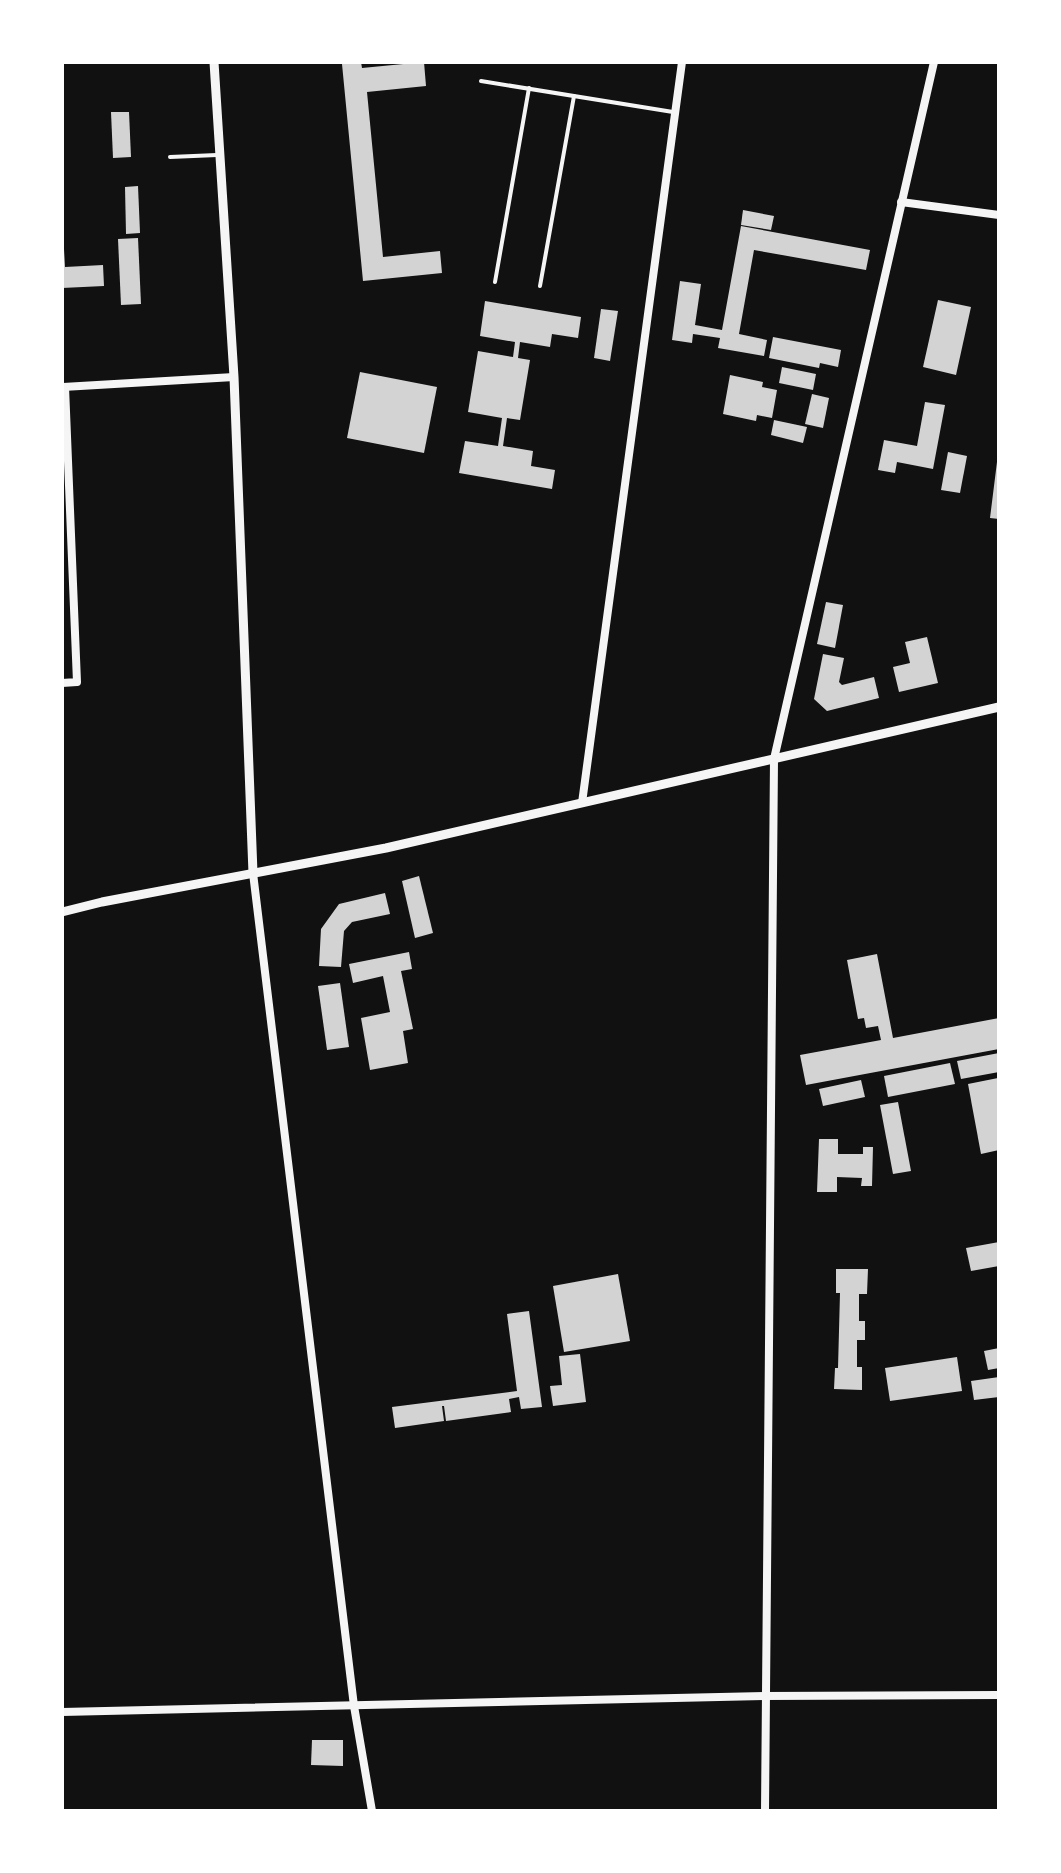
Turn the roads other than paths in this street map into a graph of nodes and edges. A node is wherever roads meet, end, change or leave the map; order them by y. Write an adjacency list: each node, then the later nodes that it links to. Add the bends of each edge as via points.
1 (214, 62): 8 (street)
2 (682, 62): 7 (street)
3 (934, 62): 10 (street)
4 (481, 81): 5 (lane)
5 (529, 88): 6 (lane); 12 (lane)
6 (574, 96): 7 (lane); 13 (lane)
7 (675, 112): 19 (street)
8 (220, 154): 9 (lane); 14 (street)
9 (170, 157)
10 (901, 202): 11 (street); 18 (street)
11 (999, 215)
12 (495, 282)
13 (540, 286)
14 (234, 377): 15 (street); 20 (street)
15 (63, 387): 16 (street, via 77,682)
16 (62, 683)
17 (999, 707): 18 (street)
18 (774, 759): 19 (street); 23 (street)
19 (582, 803): 20 (street)
20 (253, 873): 21 (street); 24 (street)
21 (62, 912)
22 (999, 1695): 23 (street)
23 (764, 1696): 24 (street); 27 (street)
24 (354, 1706): 25 (street); 26 (street)
25 (62, 1712)
26 (372, 1811)
27 (765, 1811)

